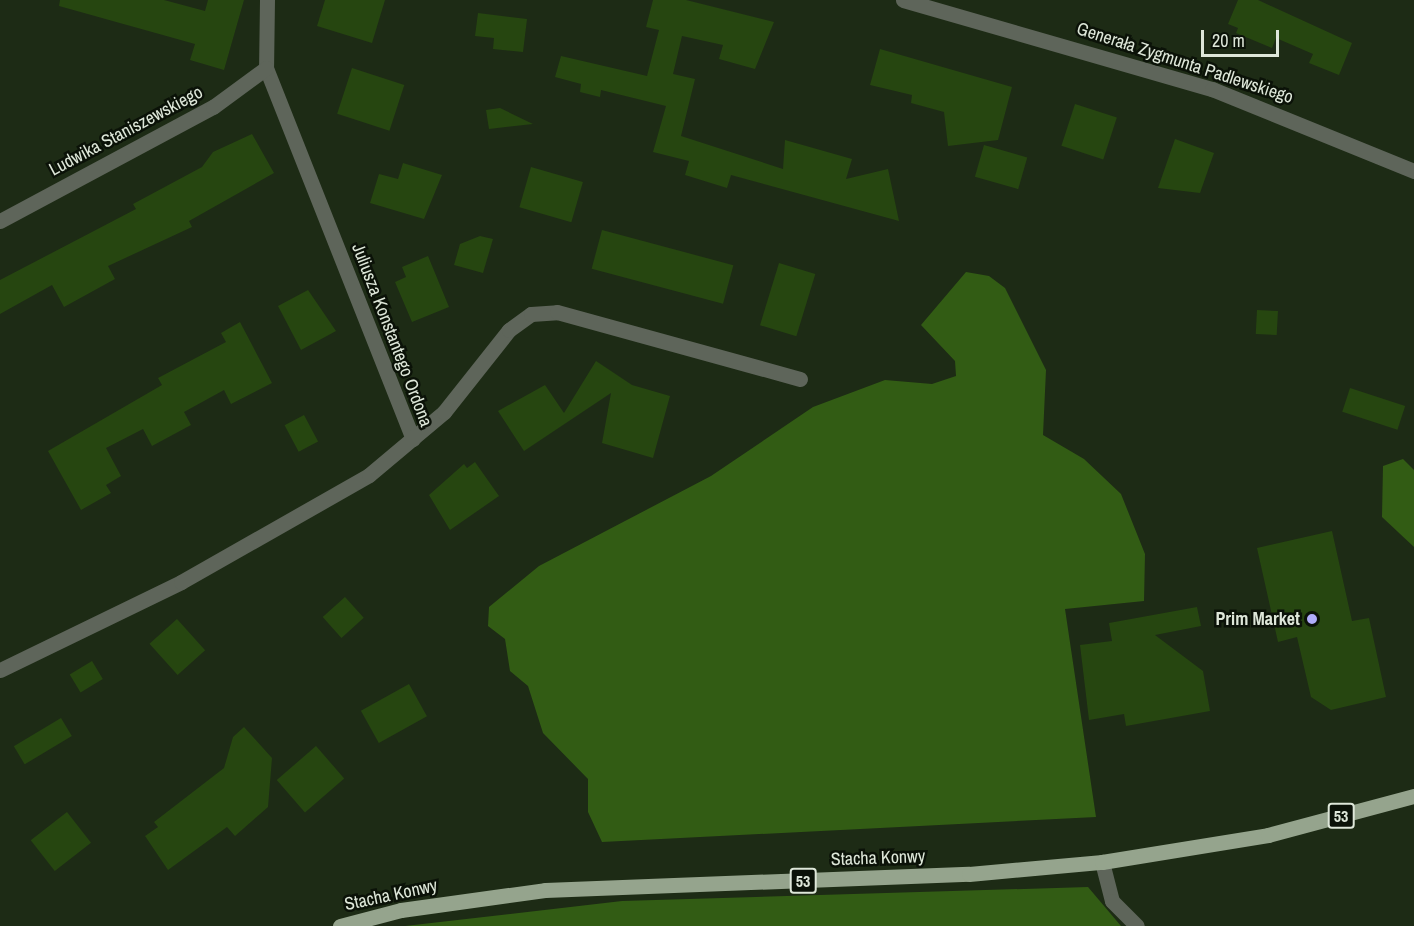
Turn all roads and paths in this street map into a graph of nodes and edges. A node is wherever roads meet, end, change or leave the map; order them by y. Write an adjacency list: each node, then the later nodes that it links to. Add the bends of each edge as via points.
1 (267, 0): 3 (street, Juliusza Konstantego Ordona)
2 (903, 0): 4 (street, Generała Zygmunta Padlewskiego, via 1212,89)
3 (266, 68): 5 (street, Ludwika Staniszewskiego, via 213,107); 7 (street, Juliusza Konstantego Ordona)
4 (1414, 171)
5 (0, 221)
6 (800, 379): 7 (street, via 545,311 531,314 509,330 444,412)
7 (412, 439): 8 (street, Juliusza Konstantego Ordona, via 369,475 181,582)
8 (0, 670)
9 (1414, 796): 10 (main road, Stacha Konwy / 53, via 1268,834)
10 (1102, 862): 11 (main road, Stacha Konwy / 53, via 957,875 545,890 411,909); 12 (street, via 1112,901)
11 (340, 926)
12 (1137, 926)

